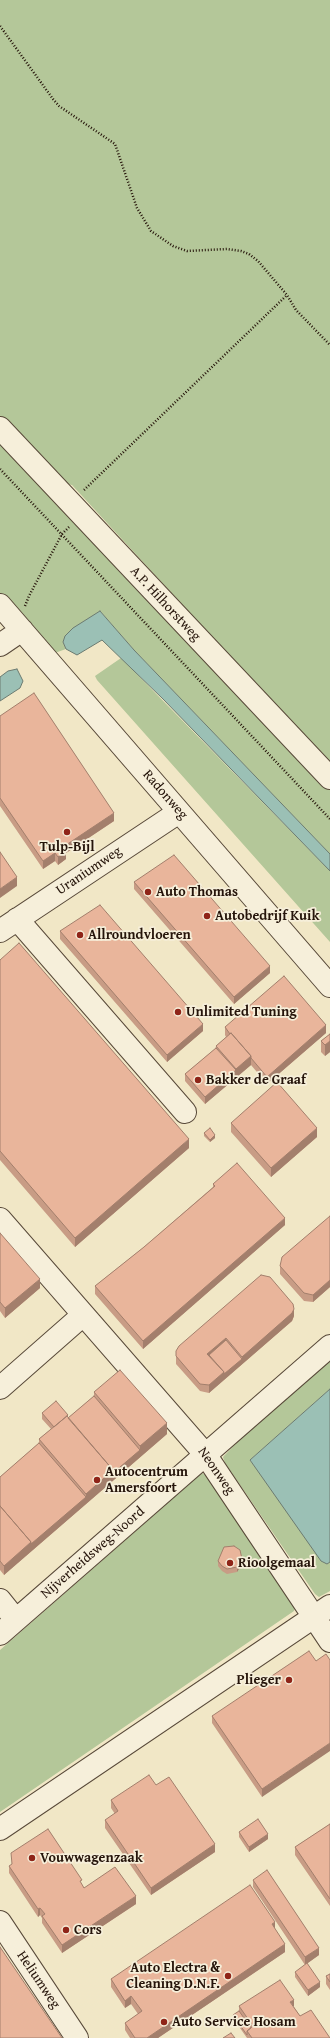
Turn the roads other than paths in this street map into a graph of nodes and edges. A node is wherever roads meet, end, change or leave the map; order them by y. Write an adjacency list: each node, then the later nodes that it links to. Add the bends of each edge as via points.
1 (0, 428): 5 (street, A.P. Hilhorstweg)
2 (0, 604): 3 (street, Radonweg)
3 (22, 630): 4 (street); 6 (street, Radonweg)
4 (0, 645)
5 (330, 778)
6 (179, 812): 7 (street, Uraniumweg); 8 (street, Radonweg)
7 (9, 925): 9 (street)
8 (330, 986)
9 (185, 1112)
10 (0, 1219): 11 (street, Neonweg)
11 (83, 1315): 13 (street); 14 (street, Neonweg)
12 (330, 1346): 14 (street, Nijverheidsweg-Noord)
13 (0, 1388)
14 (205, 1454): 16 (street, Neonweg); 17 (street, Nijverheidsweg-Noord)
15 (0, 1600): 17 (street)
16 (322, 1612): 19 (street, Neonweg); 20 (street)
17 (16, 1620): 18 (street, Nijverheidsweg-Noord)
18 (0, 1634)
19 (330, 1641)
20 (0, 1829)
21 (0, 1922): 22 (street, Heliumweg)
22 (77, 2038)

